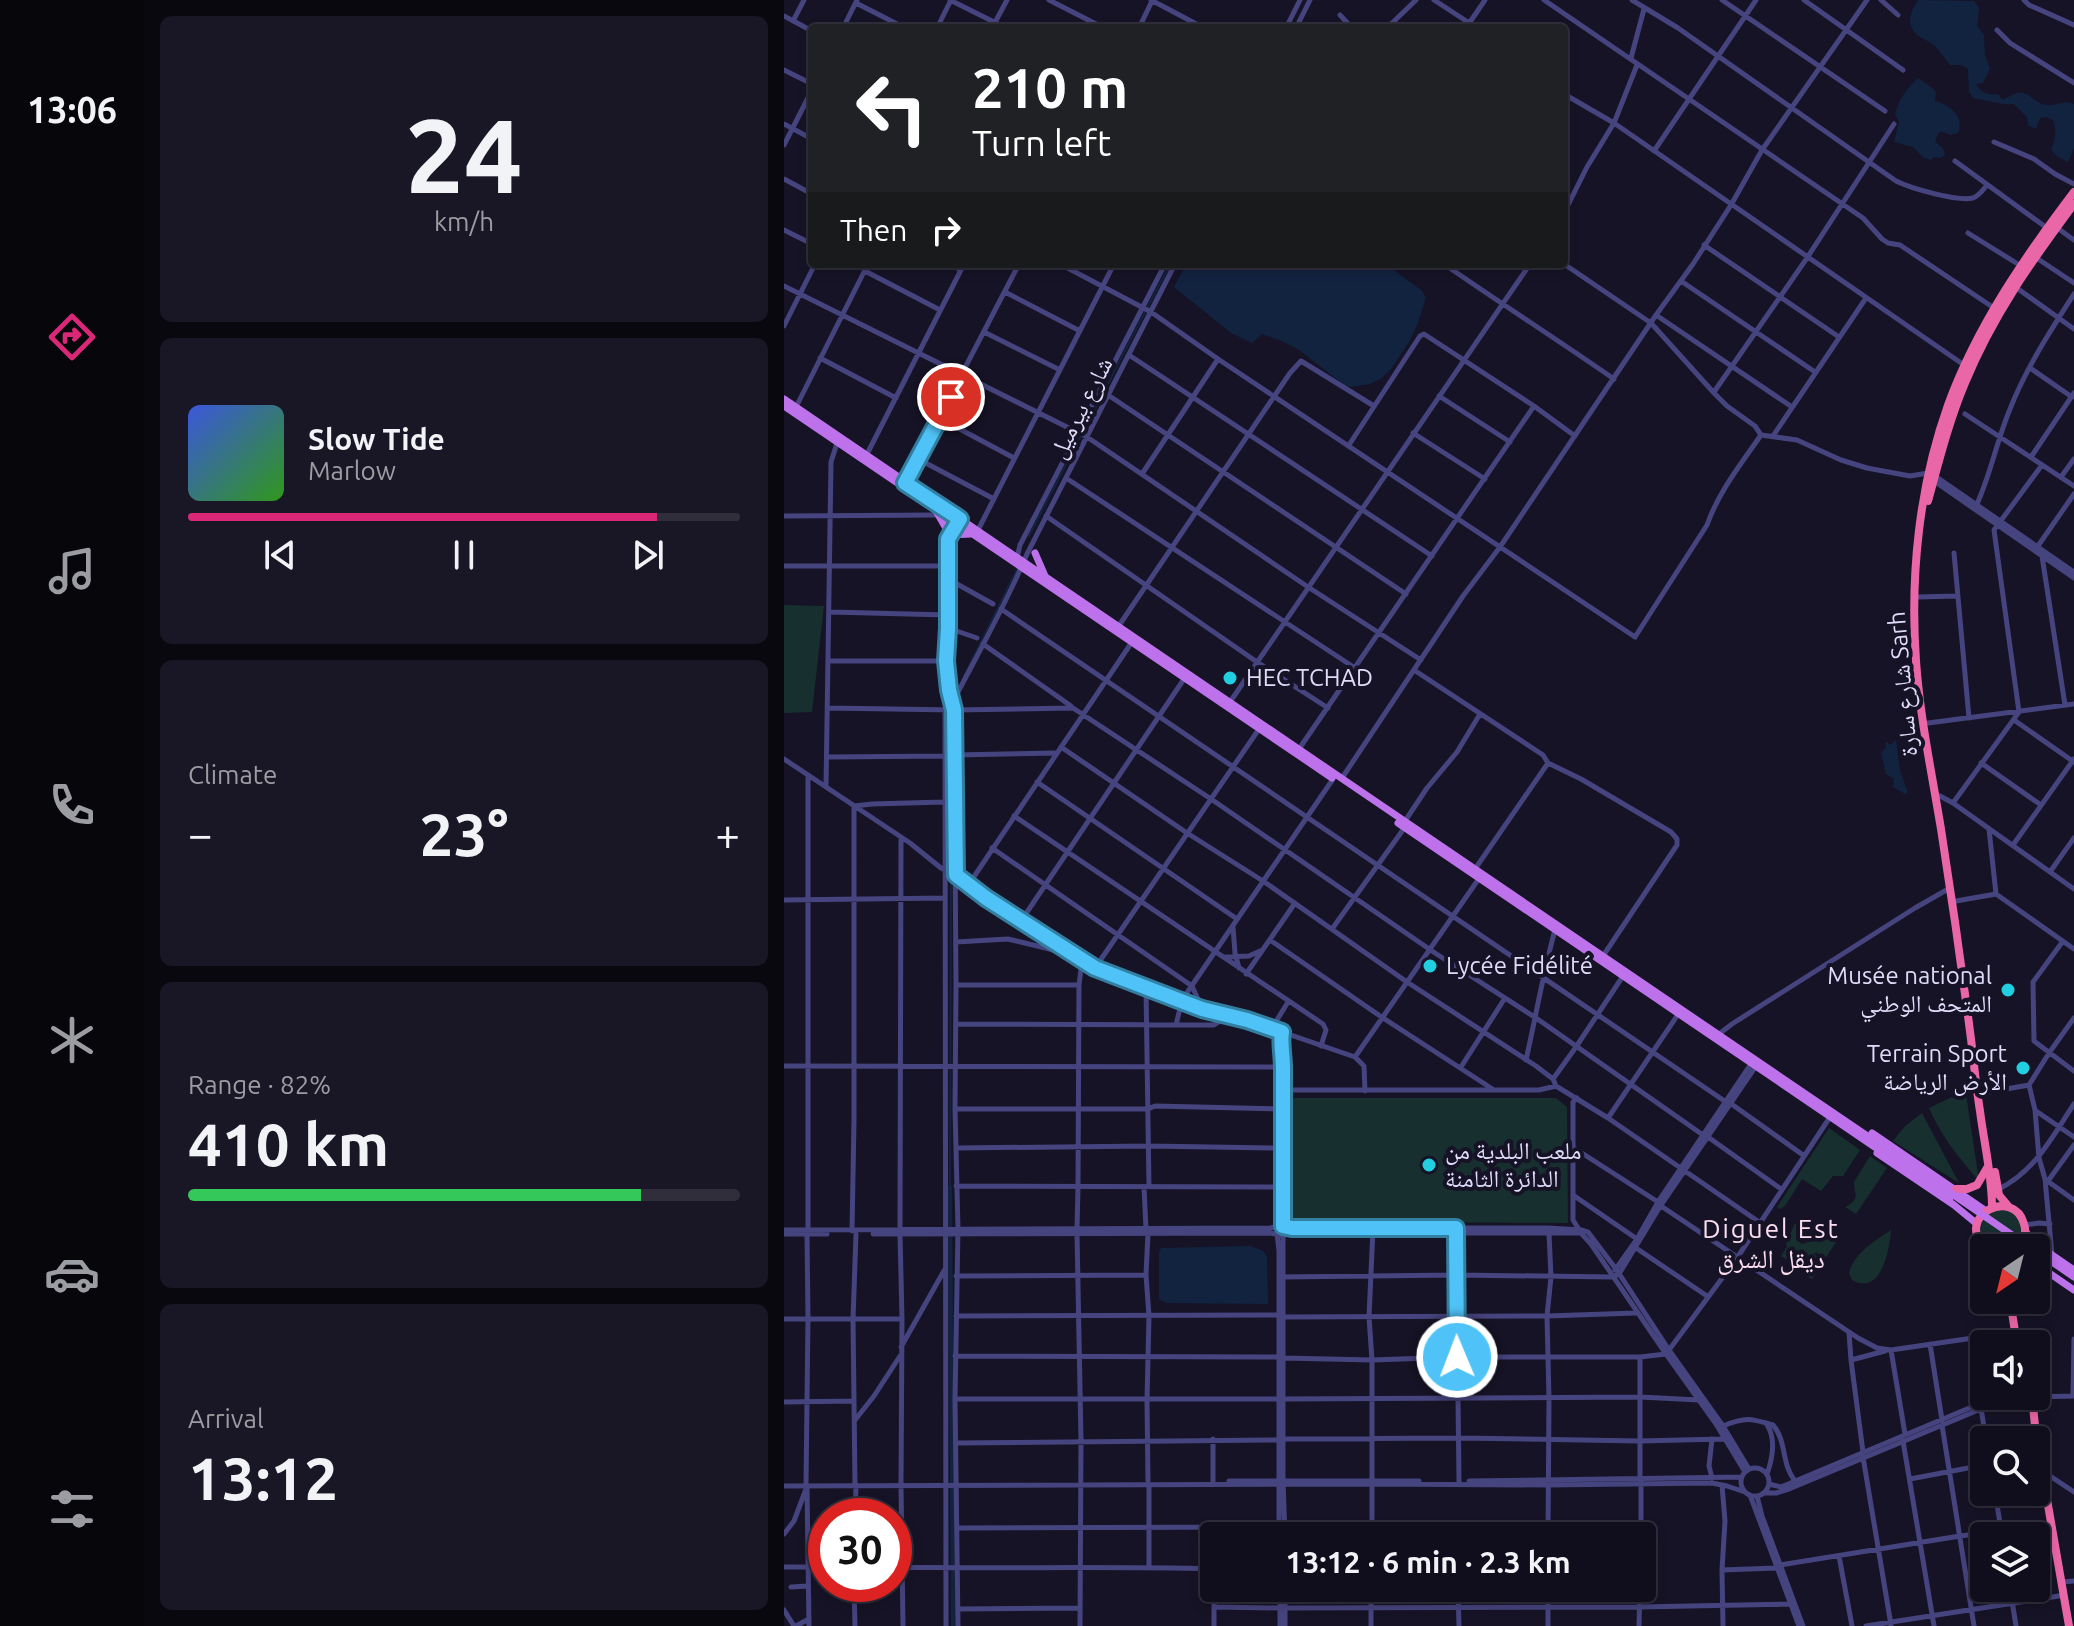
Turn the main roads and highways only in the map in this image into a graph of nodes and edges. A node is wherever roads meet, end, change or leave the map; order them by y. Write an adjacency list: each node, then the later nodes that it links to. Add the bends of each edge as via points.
1 (2074, 192): 3 (highway, شارع سارة Sarh)
2 (2074, 204): 3 (highway, شارع سارة Sarh)
3 (2052, 228): 7 (highway, شارع سارة Sarh, via 1987,334); 7 (highway, شارع سارة Sarh, via 1994,308 1965,365 1947,408)
4 (784, 399): 6 (main road)
5 (784, 406): 6 (main road)
6 (865, 458): 8 (main road)
7 (1930, 478): 21 (highway, شارع سارة Sarh, via 1915,576 1916,661); 23 (highway, شارع سارة Sarh, via 1919,551 1919,662 1997,1190)
8 (904, 485): 9 (main road); 10 (main road)
9 (937, 512): 10 (main road); 11 (main road, via 948,535)
10 (956, 520): 11 (main road)
11 (974, 532): 12 (main road)
12 (1024, 559): 13 (main road); 13 (main road); 14 (main road)
13 (1046, 578): 14 (main road)
14 (1133, 640): 15 (main road); 15 (main road)
15 (1337, 777): 16 (main road)
16 (1479, 874): 17 (main road); 17 (main road)
17 (1756, 1063): 18 (main road)
18 (1804, 1095): 19 (main road); 19 (main road)
19 (1859, 1133): 20 (main road); 22 (main road, via 1883,1140); 25 (main road, via 1873,1151)
20 (1887, 1152): 28 (main road, bridge); 29 (main road, bridge)
21 (1988, 1163): 22 (highway, via 1977,1185); 24 (highway, شارع سارة Sarh)
22 (1956, 1189): 24 (main road)
23 (2009, 1207): 24 (highway); 26 (highway, شارع سارة Sarh)
24 (1989, 1209): 25 (highway)
25 (1977, 1224): 27 (highway)
26 (2025, 1228): 30 (highway); 32 (main road, via 2036,1244)
27 (1977, 1234)
28 (2001, 1234)
29 (2008, 1234)
30 (2024, 1234)
31 (2050, 1263): 34 (main road)
32 (2074, 1270)
33 (2050, 1273): 35 (main road)
34 (2074, 1280)
35 (2074, 1290)
36 (2032, 1410): 38 (highway)
37 (2044, 1506): 38 (highway)
38 (2066, 1626)

